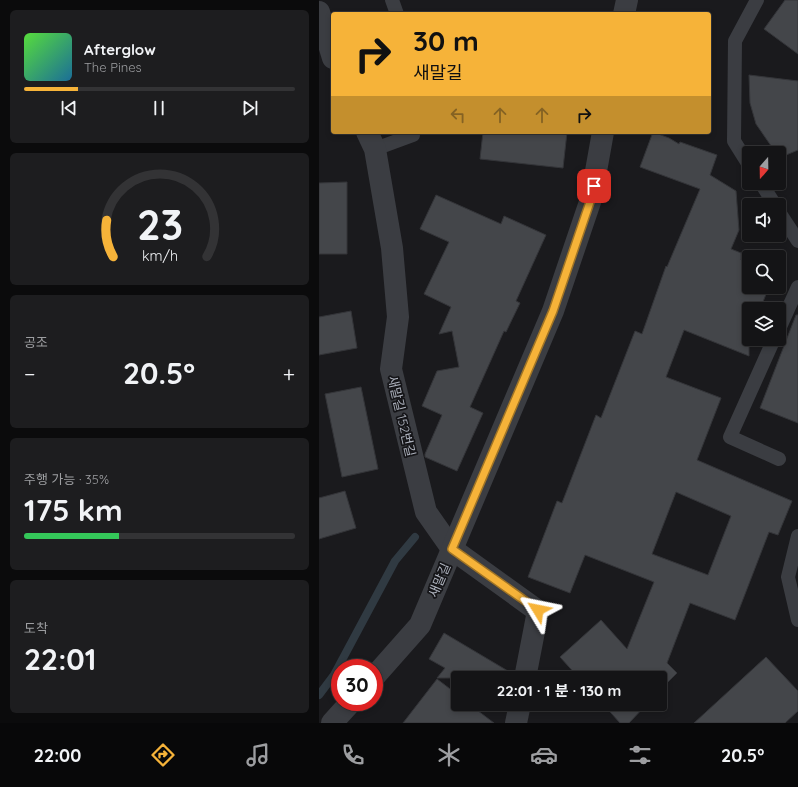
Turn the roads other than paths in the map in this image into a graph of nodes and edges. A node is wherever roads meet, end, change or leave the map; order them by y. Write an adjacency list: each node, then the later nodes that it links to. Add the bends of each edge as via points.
1 (391, 0): 4 (lane)
2 (757, 0): 9 (lane, via 735,41 734,141)
3 (319, 12): 5 (street)
4 (396, 12)
5 (331, 51)
6 (413, 134): 8 (lane)
7 (603, 134): 17 (street, 새말길, via 591,199 553,311)
8 (371, 140): 17 (street, 새말길 152번길, via 392,248 398,317 391,369 426,512)
9 (742, 154)
10 (786, 223): 11 (lane)
11 (798, 241)
12 (798, 287): 13 (lane)
13 (786, 314)
14 (771, 346): 15 (lane, via 730,437)
15 (779, 459)
16 (798, 536): 18 (lane, via 788,577)
17 (452, 549): 19 (street, 새말길, via 420,625); 20 (street, 새말길 152번길, via 538,610)
18 (798, 620)
19 (383, 666)
20 (526, 671)
21 (343, 711): 23 (street)
22 (519, 711): 24 (street)
23 (333, 723)
24 (516, 723)

